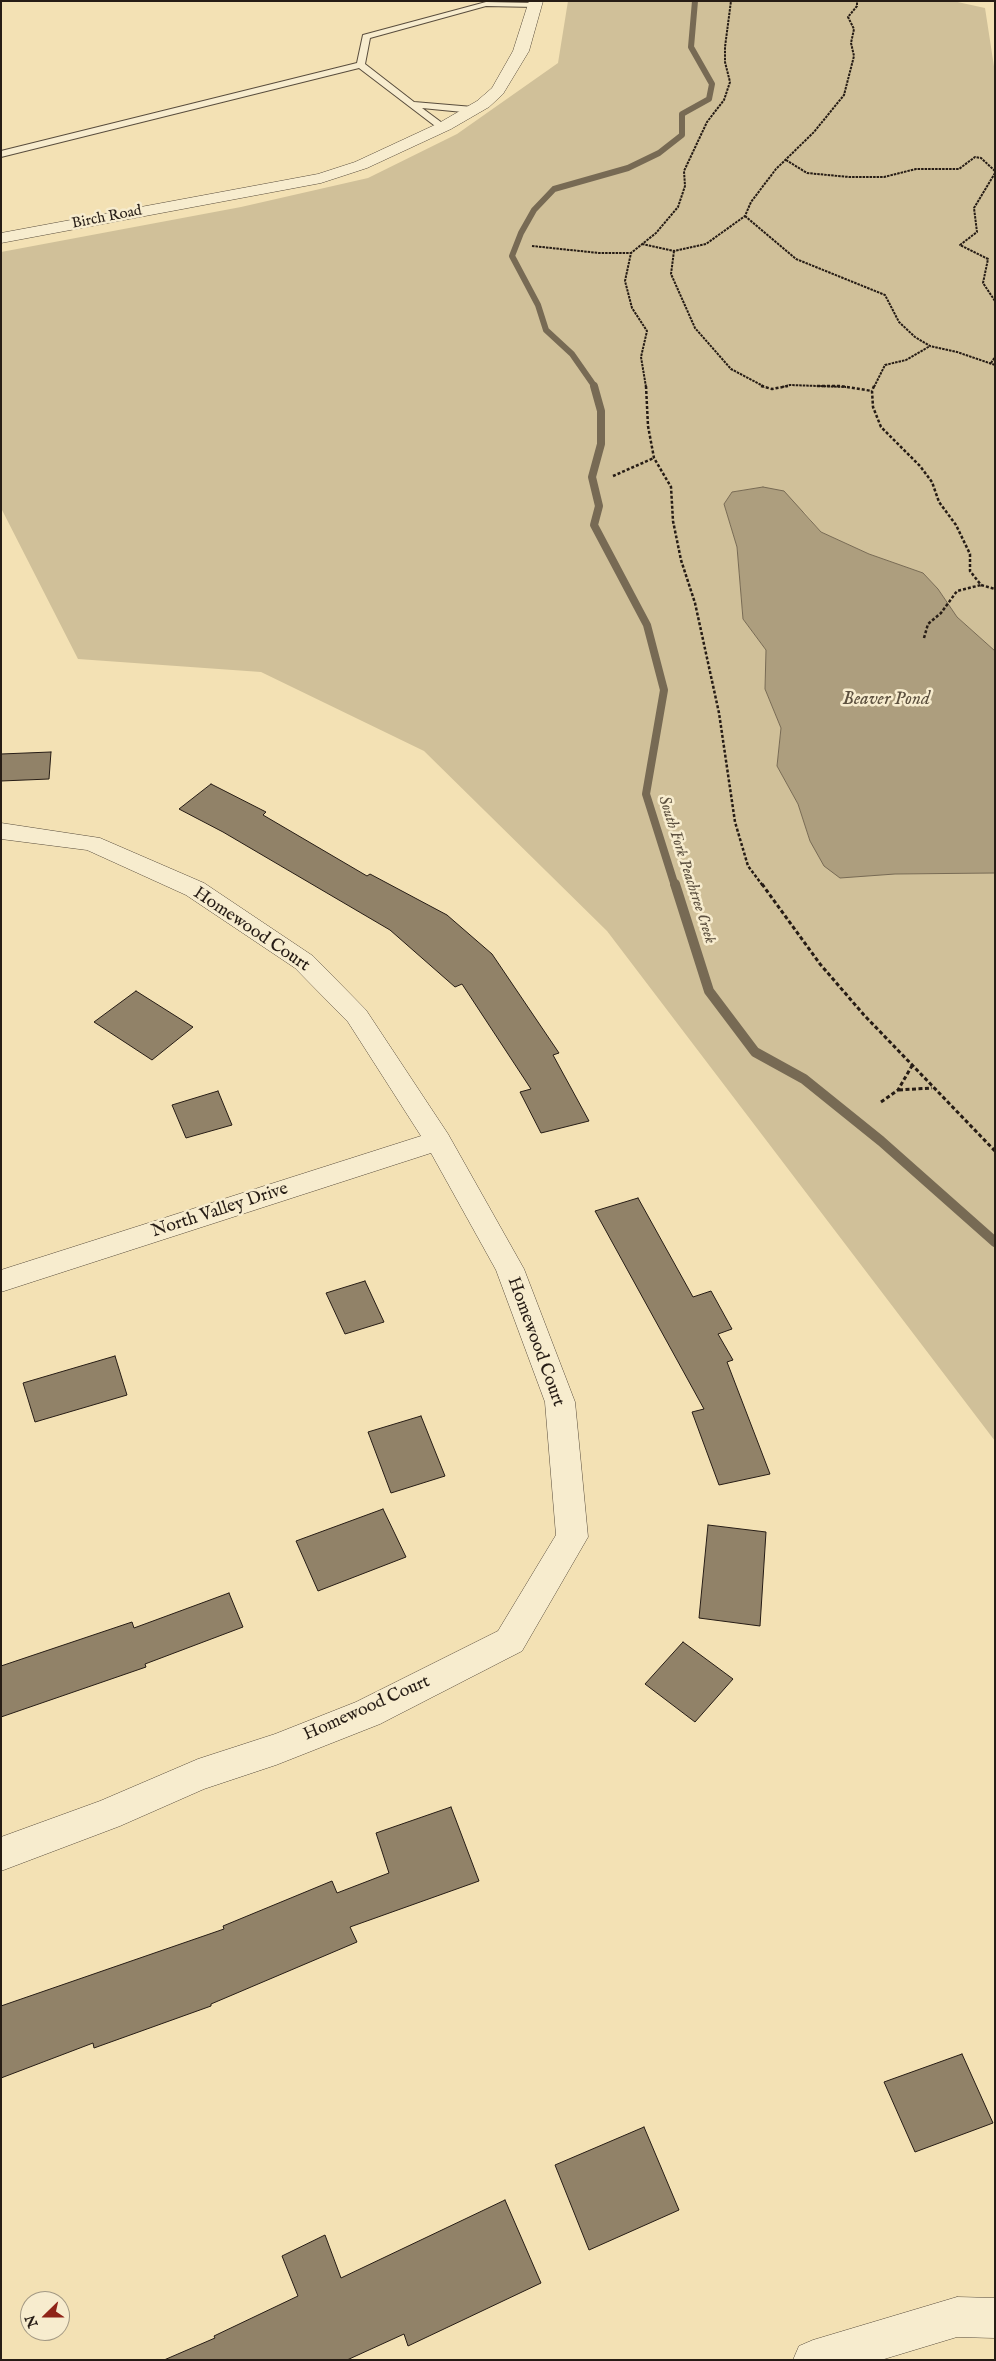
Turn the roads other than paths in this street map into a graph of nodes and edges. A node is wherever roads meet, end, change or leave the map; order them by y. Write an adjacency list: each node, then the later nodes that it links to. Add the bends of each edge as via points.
1 (486, 2): 2 (lane); 3 (lane, via 366,37)
2 (536, 3): 5 (street, Birch Road, via 521,51 502,87)
3 (361, 65): 4 (lane); 7 (lane)
4 (412, 104): 5 (lane); 6 (lane)
5 (473, 110): 6 (street, Birch Road)
6 (442, 127): 8 (street, Birch Road, via 361,165 321,178)
7 (1, 154)
8 (1, 238)
9 (1, 831): 10 (street, Homewood Court, via 92,843 195,889 304,962 357,1016)
10 (438, 1141): 11 (street, North Valley Drive); 12 (street, Homewood Court, via 510,1269 560,1402 572,1537 510,1641 368,1713 198,1775 108,1814)
11 (1, 1281)
12 (1, 1854)
13 (995, 2318): 14 (street, via 957,2317)
14 (813, 2360)

